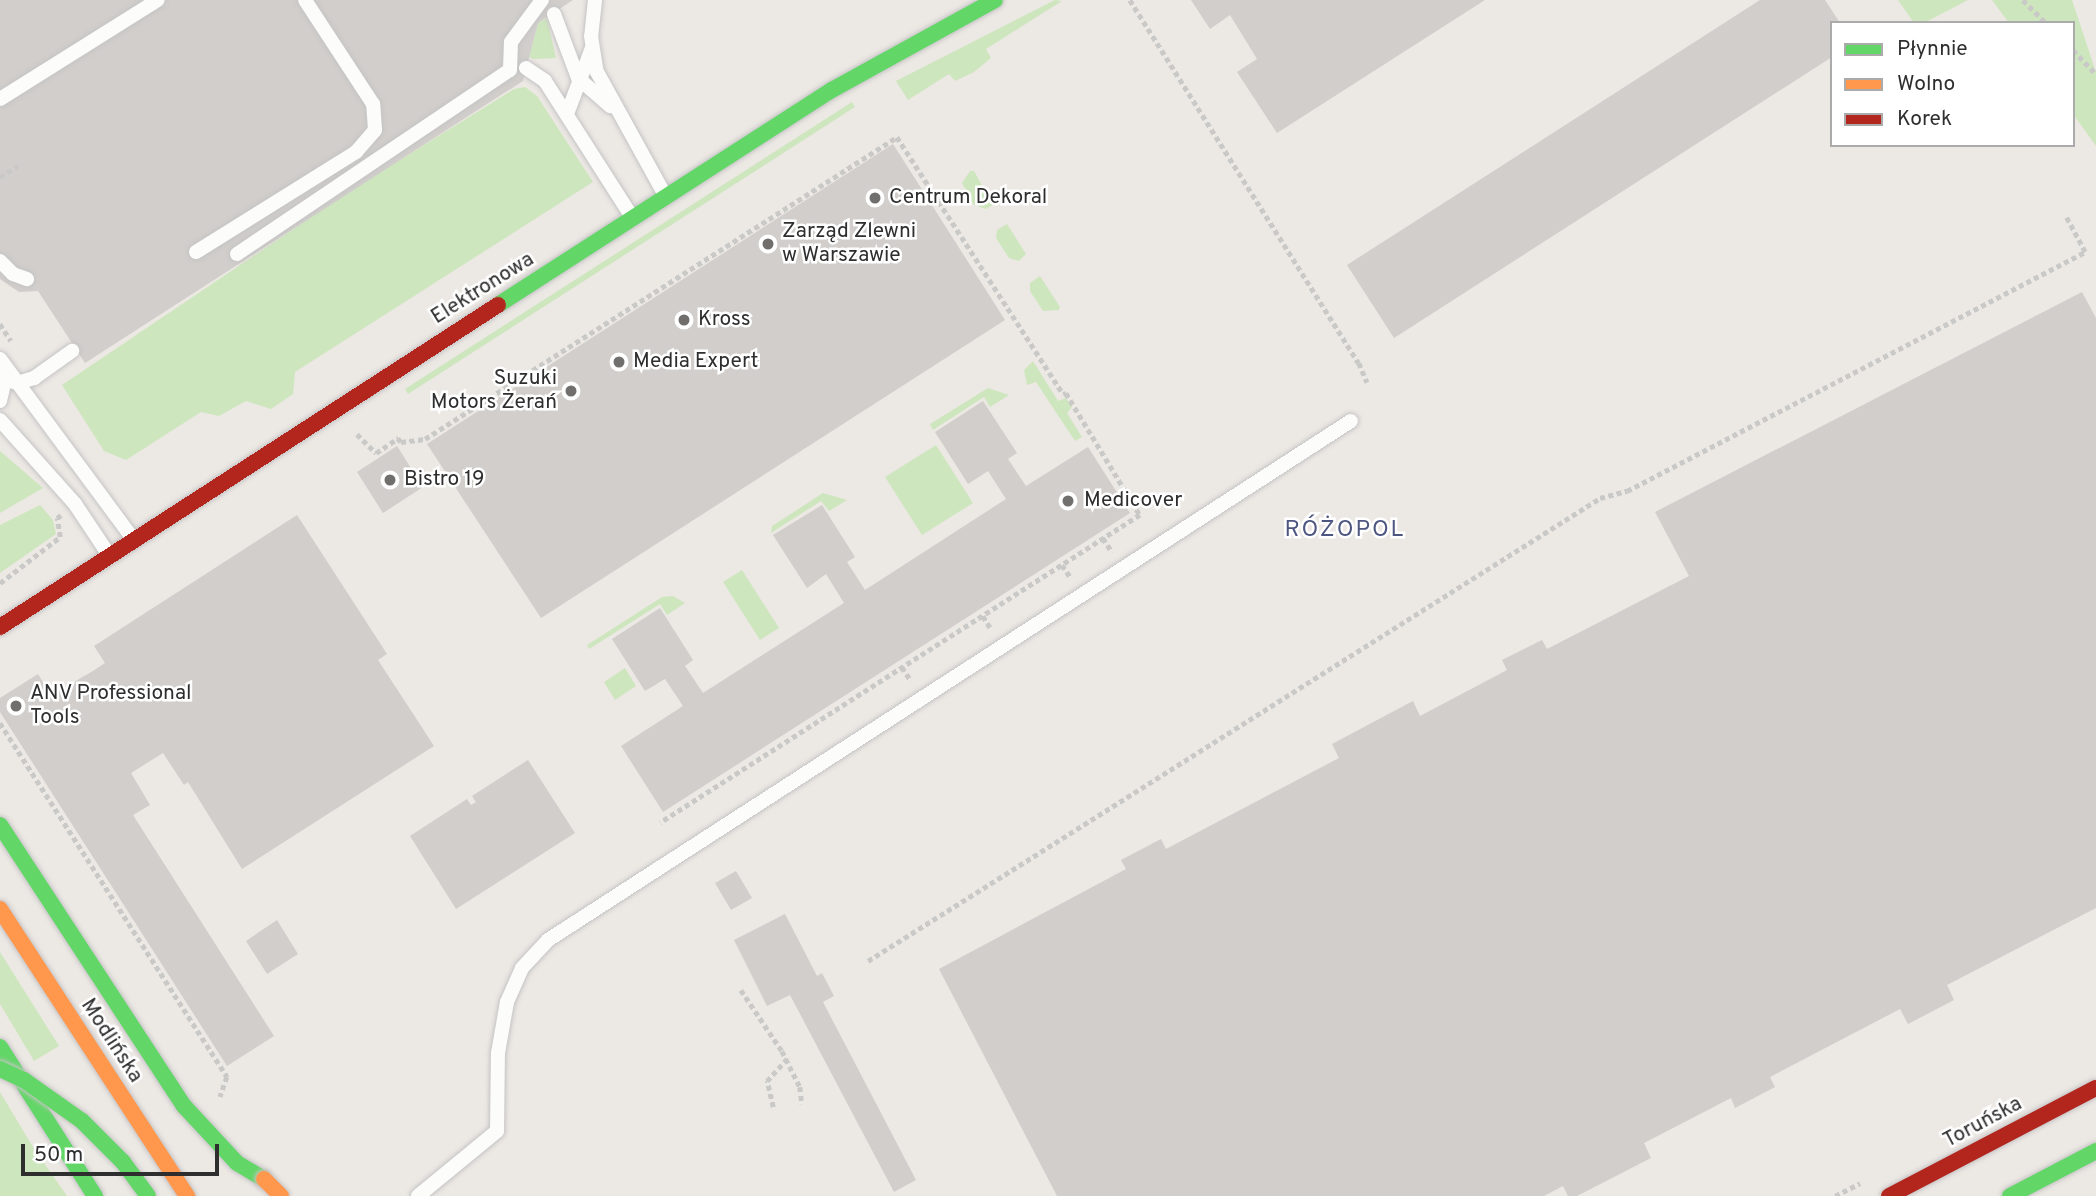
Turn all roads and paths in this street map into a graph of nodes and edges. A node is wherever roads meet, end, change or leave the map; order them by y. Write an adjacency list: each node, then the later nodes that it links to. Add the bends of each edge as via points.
1 (158, 0): 15 (lane)
2 (305, 0): 23 (lane, via 373,104 375,130 356,152)
3 (542, 0): 24 (lane, via 510,42 510,70)
4 (596, 0): 10 (lane)
5 (995, 0): 20 (main road, Elektronowa, via 832,90)
6 (1130, 0): 29 (path)
7 (2023, 0): 9 (path)
8 (554, 14): 14 (lane)
9 (2044, 21)
10 (592, 48): 14 (lane); 16 (lane, via 597,72)
11 (2075, 52): 13 (path)
12 (527, 68): 17 (lane, via 545,82)
13 (2096, 74)
14 (578, 78): 16 (lane); 17 (lane)
15 (0, 99)
16 (616, 111): 20 (lane)
17 (567, 114): 22 (lane)
18 (22, 163): 19 (path)
19 (0, 177)
20 (666, 196): 22 (main road, Elektronowa)
21 (2065, 215): 53 (path, via 2085,252 1627,491 1600,498)
22 (633, 219): 38 (main road, Elektronowa)
23 (196, 252)
24 (237, 254)
25 (0, 261): 26 (lane, via 13,274)
26 (27, 279)
27 (72, 351): 28 (lane, via 34,379)
28 (6, 374): 30 (lane); 38 (lane)
29 (1367, 382)
30 (0, 401)
31 (0, 420): 35 (lane)
32 (1351, 421): 67 (lane, via 548,940 522,968 507,1002 498,1053 497,1131)
33 (355, 432): 37 (path, via 376,453 398,438 401,442 425,439 897,136 1066,393 1140,515)
34 (0, 436): 35 (lane)
35 (18, 440): 36 (lane)
36 (75, 504): 40 (lane); 43 (path, via 57,518 60,537)
37 (1103, 538): 39 (path); 41 (path)
38 (133, 541): 40 (main road, Elektronowa)
39 (1112, 552)
40 (109, 556): 45 (main road, Elektronowa)
41 (1062, 565): 42 (path); 44 (path)
42 (1071, 578)
43 (0, 583)
44 (983, 615): 46 (path); 47 (path)
45 (0, 626)
46 (992, 629)
47 (902, 667): 48 (path); 50 (path)
48 (911, 681)
49 (0, 723): 59 (path, via 227,1077 218,1094)
50 (660, 823)
51 (0, 825): 66 (main road, bridge, via 177,1098 228,1154)
52 (0, 909): 65 (main road, Modlińska)
53 (868, 961)
54 (741, 990): 56 (path)
55 (0, 1047): 63 (main road)
56 (787, 1059): 60 (path); 61 (path, via 767,1081)
57 (0, 1069): 64 (main road, bridge, via 24,1080 82,1121 123,1162)
58 (2096, 1088): 68 (main road, Toruńska)
59 (225, 1104)
60 (802, 1104)
61 (773, 1107)
62 (2096, 1151): 69 (main road)
63 (95, 1196)
64 (148, 1196)
65 (187, 1196)
66 (281, 1196)
67 (418, 1196)
68 (1889, 1196)
69 (2010, 1196)

